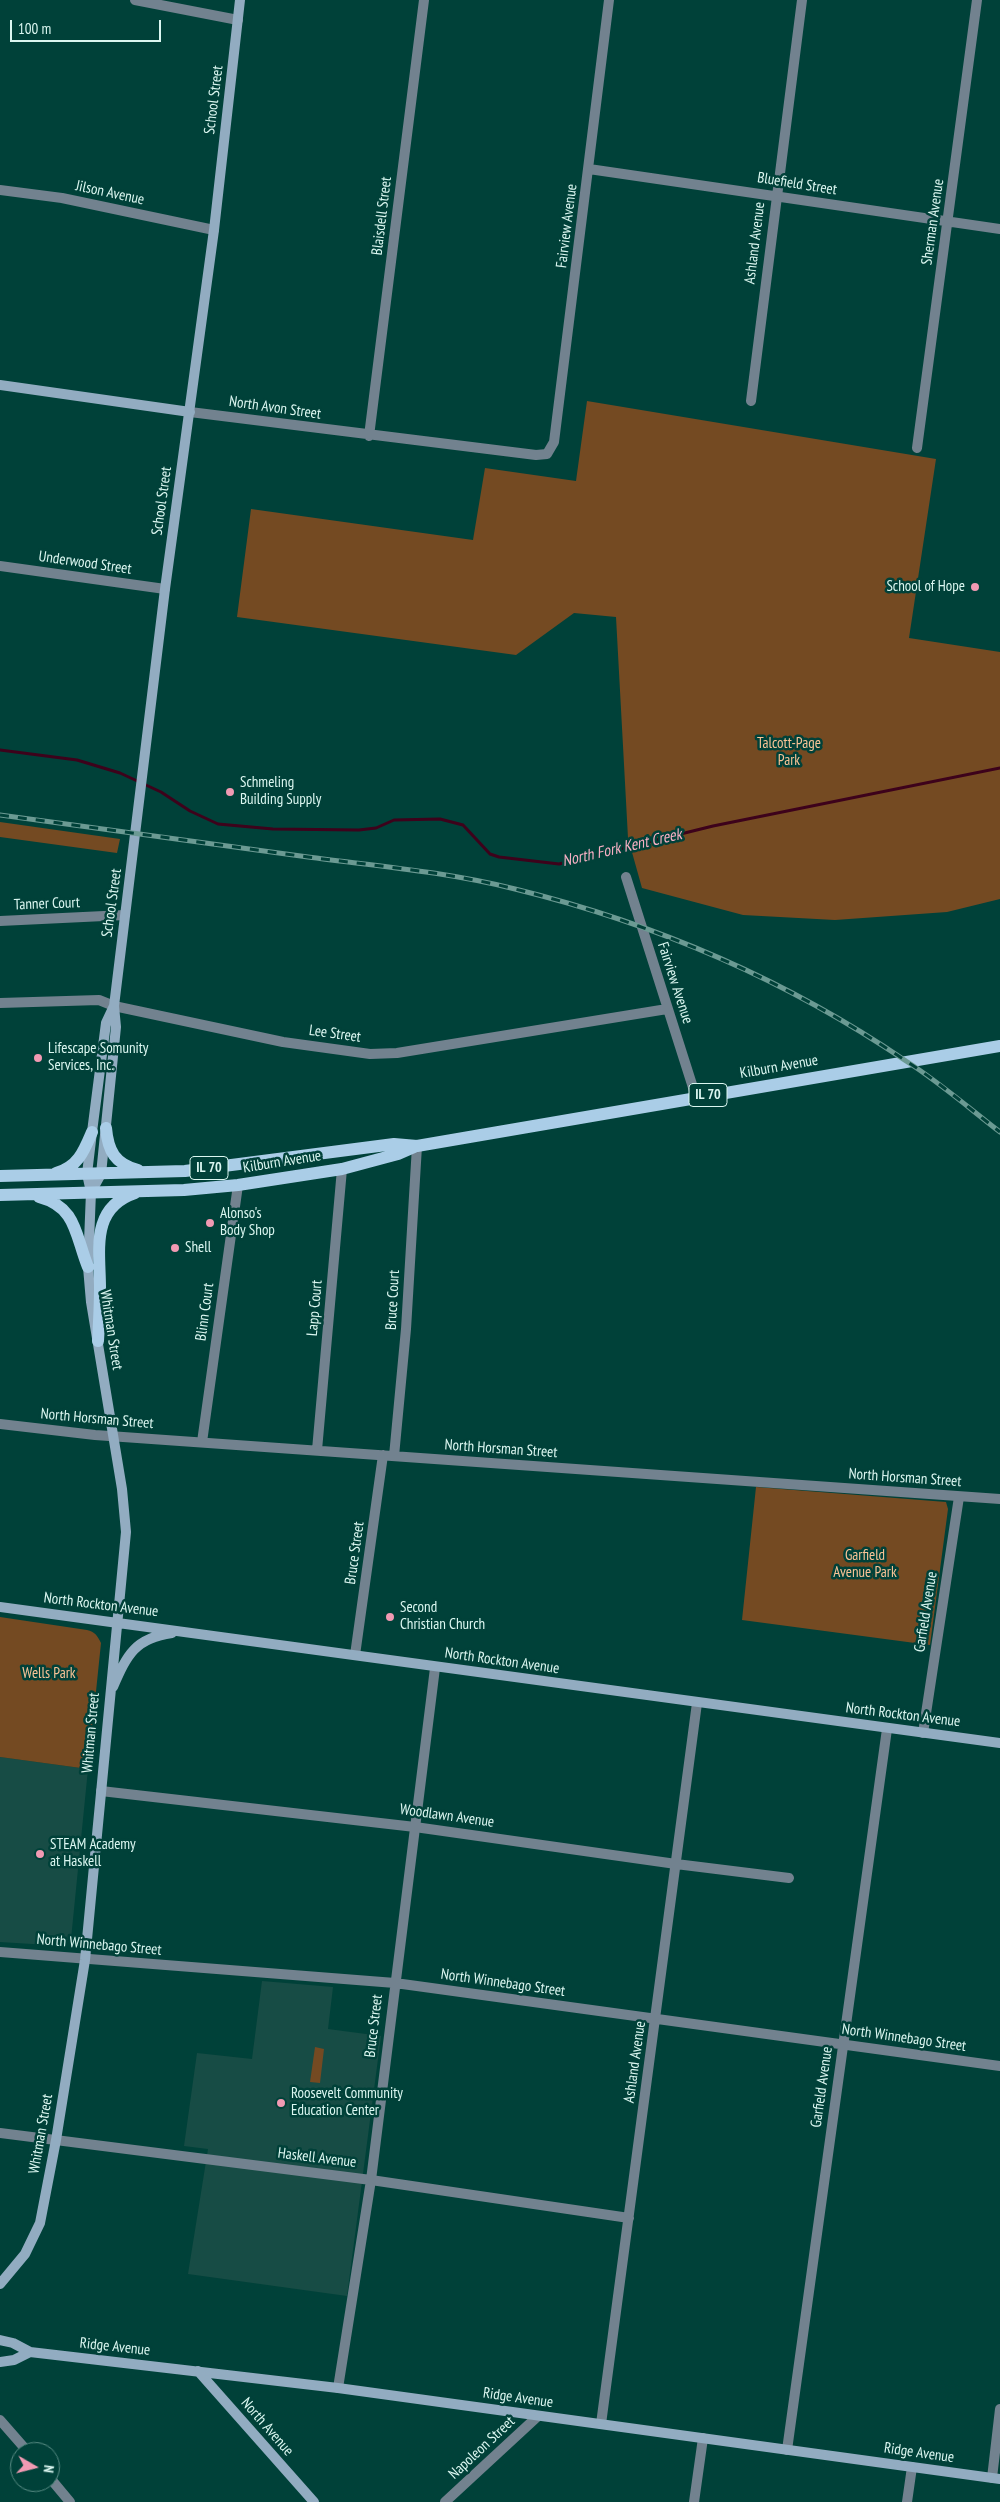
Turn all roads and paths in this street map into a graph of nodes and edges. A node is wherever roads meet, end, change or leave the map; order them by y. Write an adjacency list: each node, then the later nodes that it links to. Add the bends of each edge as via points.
1 (135, 0): 7 (street)
2 (240, 0): 7 (main road, School Street)
3 (424, 0): 17 (street, Blaisdell Street)
4 (609, 0): 8 (street, Fairview Avenue)
5 (802, 0): 10 (street, Ashland Avenue)
6 (977, 0): 11 (street, Sherman Avenue)
7 (238, 20): 13 (main road, School Street)
8 (589, 169): 10 (street, Bluefield Street); 19 (street, Fairview Avenue, via 554,442)
9 (0, 190): 13 (street, Jilson Avenue, via 62,198)
10 (776, 195): 11 (street, Bluefield Street); 15 (street, Ashland Avenue)
11 (948, 223): 12 (street, Bluefield Street); 18 (street, Sherman Avenue)
12 (1000, 229)
13 (214, 230): 16 (main road, School Street)
14 (0, 385): 16 (main road, North Avon Street)
15 (751, 401)
16 (190, 412): 17 (street, North Avon Street); 21 (main road, School Street)
17 (369, 436): 19 (street, North Avon Street)
18 (918, 448)
19 (547, 454)
20 (0, 566): 21 (street, Underwood Street)
21 (165, 589): 23 (main road, School Street)
22 (626, 877): 27 (street, Fairview Avenue)
23 (125, 916): 24 (street, Tanner Court); 26 (main road, School Street)
24 (0, 921)
25 (0, 1003): 26 (street, Lee Street, via 89,1000)
26 (114, 1006): 27 (street, Lee Street, via 282,1042 370,1054 397,1053); 30 (main road, School Street, via 116,1027); 31 (main road, School Street, via 106,1023)
27 (668, 1009): 29 (street, Fairview Avenue)
28 (1000, 1046): 29 (main road, Kilburn Avenue / IL 70)
29 (696, 1098): 32 (main road, Kilburn Avenue / IL 70)
30 (106, 1128): 34 (main road, via 109,1149 116,1160); 36 (main road, School Street)
31 (92, 1132): 35 (main road, School Street); 37 (main road, via 77,1162)
32 (416, 1146): 33 (main road, Kilburn Avenue / IL 70, via 398,1154); 34 (main road, Kilburn Avenue / IL 70, via 394,1144 185,1171); 50 (street, Bruce Court, via 406,1329)
33 (342, 1168): 39 (main road, Kilburn Avenue / IL 70); 49 (street, Lapp Court)
34 (146, 1172): 36 (main road, Kilburn Avenue / IL 70)
35 (87, 1174): 36 (main road, Kilburn Avenue / IL 70); 37 (main road, Kilburn Avenue / IL 70); 41 (main road, School Street)
36 (101, 1174): 41 (main road, Whitman Street)
37 (48, 1175): 38 (main road, Kilburn Avenue / IL 70)
38 (0, 1176)
39 (238, 1185): 40 (main road, Kilburn Avenue / IL 70); 48 (street, Blinn Court)
40 (141, 1191): 41 (main road, Kilburn Avenue / IL 70); 45 (main road, via 115,1204 101,1227)
41 (91, 1192): 42 (main road, Kilburn Avenue / IL 70); 44 (main road, Whitman Street)
42 (29, 1194): 43 (main road, Kilburn Avenue / IL 70); 44 (main road, via 52,1200 64,1209)
43 (0, 1195)
44 (88, 1267): 45 (main road, Whitman Street)
45 (98, 1341): 47 (main road, Whitman Street)
46 (0, 1424): 47 (street, North Horsman Street)
47 (112, 1436): 48 (street, North Horsman Street); 54 (main road, Whitman Street, via 126,1532)
48 (202, 1442): 49 (street, North Horsman Street)
49 (317, 1450): 50 (street, North Horsman Street)
50 (389, 1456): 51 (street, North Horsman Street); 56 (street, Bruce Street)
51 (959, 1497): 52 (street, North Horsman Street); 61 (street, Garfield Avenue)
52 (1000, 1499)
53 (0, 1607): 54 (main road, North Rockton Avenue)
54 (116, 1622): 55 (main road, North Rockton Avenue); 58 (main road, Whitman Street)
55 (185, 1632): 56 (main road, North Rockton Avenue); 58 (main road, via 153,1636 144,1641 122,1667)
56 (355, 1656): 57 (main road, North Rockton Avenue)
57 (435, 1668): 59 (main road, North Rockton Avenue); 64 (street, Bruce Street)
58 (110, 1695): 63 (main road, Whitman Street)
59 (697, 1703): 60 (main road, North Rockton Avenue); 65 (street, Ashland Avenue)
60 (887, 1729): 61 (main road, North Rockton Avenue); 71 (street, Garfield Avenue)
61 (923, 1733): 62 (main road, North Rockton Avenue)
62 (1000, 1743)
63 (101, 1791): 64 (street, Woodlawn Avenue); 68 (main road, Whitman Street)
64 (415, 1826): 65 (street, Woodlawn Avenue); 69 (street, Bruce Street)
65 (676, 1864): 66 (street, Woodlawn Avenue); 70 (street, Ashland Avenue)
66 (789, 1878)
67 (0, 1952): 68 (street, North Winnebago Street)
68 (85, 1960): 69 (street, North Winnebago Street); 74 (main road, Whitman Street)
69 (395, 1982): 70 (street, North Winnebago Street); 75 (street, Bruce Street)
70 (655, 2019): 71 (street, North Winnebago Street); 76 (street, Ashland Avenue)
71 (844, 2045): 72 (street, North Winnebago Street); 89 (street, Garfield Avenue)
72 (1000, 2066)
73 (0, 2133): 74 (street, Haskell Avenue)
74 (56, 2140): 75 (street, Haskell Avenue); 77 (main road, Whitman Street, via 40,2223 26,2254)
75 (371, 2180): 76 (street, Haskell Avenue); 82 (street, Bruce Street)
76 (629, 2218): 86 (street, Ashland Avenue)
77 (0, 2284)
78 (0, 2340): 79 (main road, Ridge Avenue, via 13,2342)
79 (30, 2352): 80 (main road, Ridge Avenue, via 14,2360); 81 (main road, Ridge Avenue)
80 (0, 2362)
81 (198, 2371): 82 (main road, Ridge Avenue); 94 (main road, North Avenue)
82 (338, 2388): 84 (main road, Ridge Avenue)
83 (1000, 2409): 91 (street)
84 (538, 2416): 86 (main road, Ridge Avenue); 95 (street, Napoleon Street)
85 (0, 2420): 88 (street)
86 (601, 2424): 87 (main road, Ridge Avenue)
87 (704, 2438): 89 (main road, Ridge Avenue); 96 (street)
88 (19, 2442)
89 (787, 2450): 90 (main road, Ridge Avenue)
90 (912, 2467): 91 (main road, Ridge Avenue); 97 (street)
91 (996, 2478)
92 (60, 2490): 93 (street)
93 (70, 2502)
94 (314, 2502)
95 (445, 2502)
96 (694, 2502)
97 (908, 2502)

